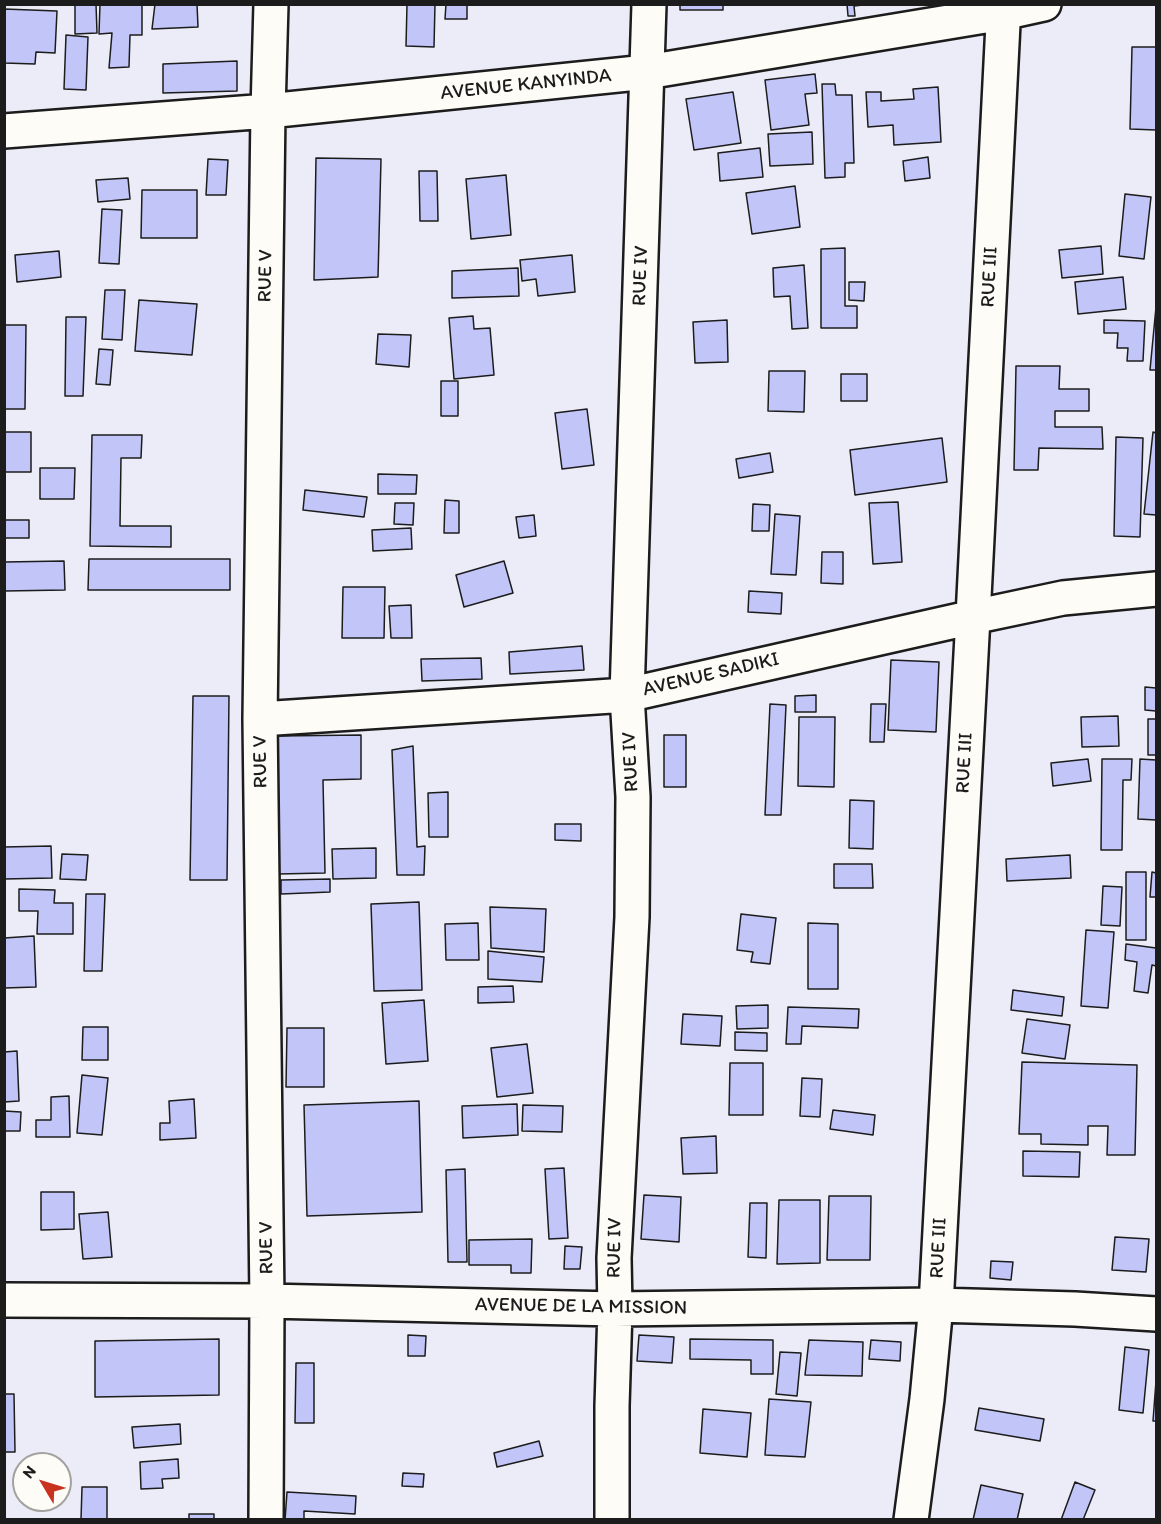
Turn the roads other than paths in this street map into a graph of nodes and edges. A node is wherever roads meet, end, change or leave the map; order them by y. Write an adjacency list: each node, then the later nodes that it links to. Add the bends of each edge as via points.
1 (271, 4): 6 (street, RUE V)
2 (649, 4): 5 (street, RUE IV)
3 (1044, 4): 4 (street, AVENUE KANYINDA)
4 (1004, 9): 5 (street, AVENUE KANYINDA); 9 (street, RUE III)
5 (647, 72): 6 (street, AVENUE KANYINDA); 10 (street, RUE IV)
6 (268, 111): 7 (street, AVENUE KANYINDA); 11 (street, RUE V)
7 (4, 131)
8 (1156, 590): 9 (street, AVENUE SADIKI, via 1063,598)
9 (973, 617): 10 (street, AVENUE SADIKI); 14 (street, RUE III)
10 (627, 695): 11 (street, AVENUE SADIKI); 15 (street, RUE IV, via 633,797 632,917 614,1258)
11 (260, 719): 13 (street, RUE V)
12 (4, 1300): 13 (street, AVENUE DE LA MISSION)
13 (267, 1301): 15 (street, AVENUE DE LA MISSION); 17 (street, RUE V)
14 (936, 1305): 15 (street, AVENUE DE LA MISSION); 16 (street, AVENUE DE LA MISSION); 19 (street, RUE III)
15 (615, 1309): 18 (street, RUE IV)
16 (1156, 1314)
17 (266, 1520)
18 (612, 1520)
19 (911, 1520)

